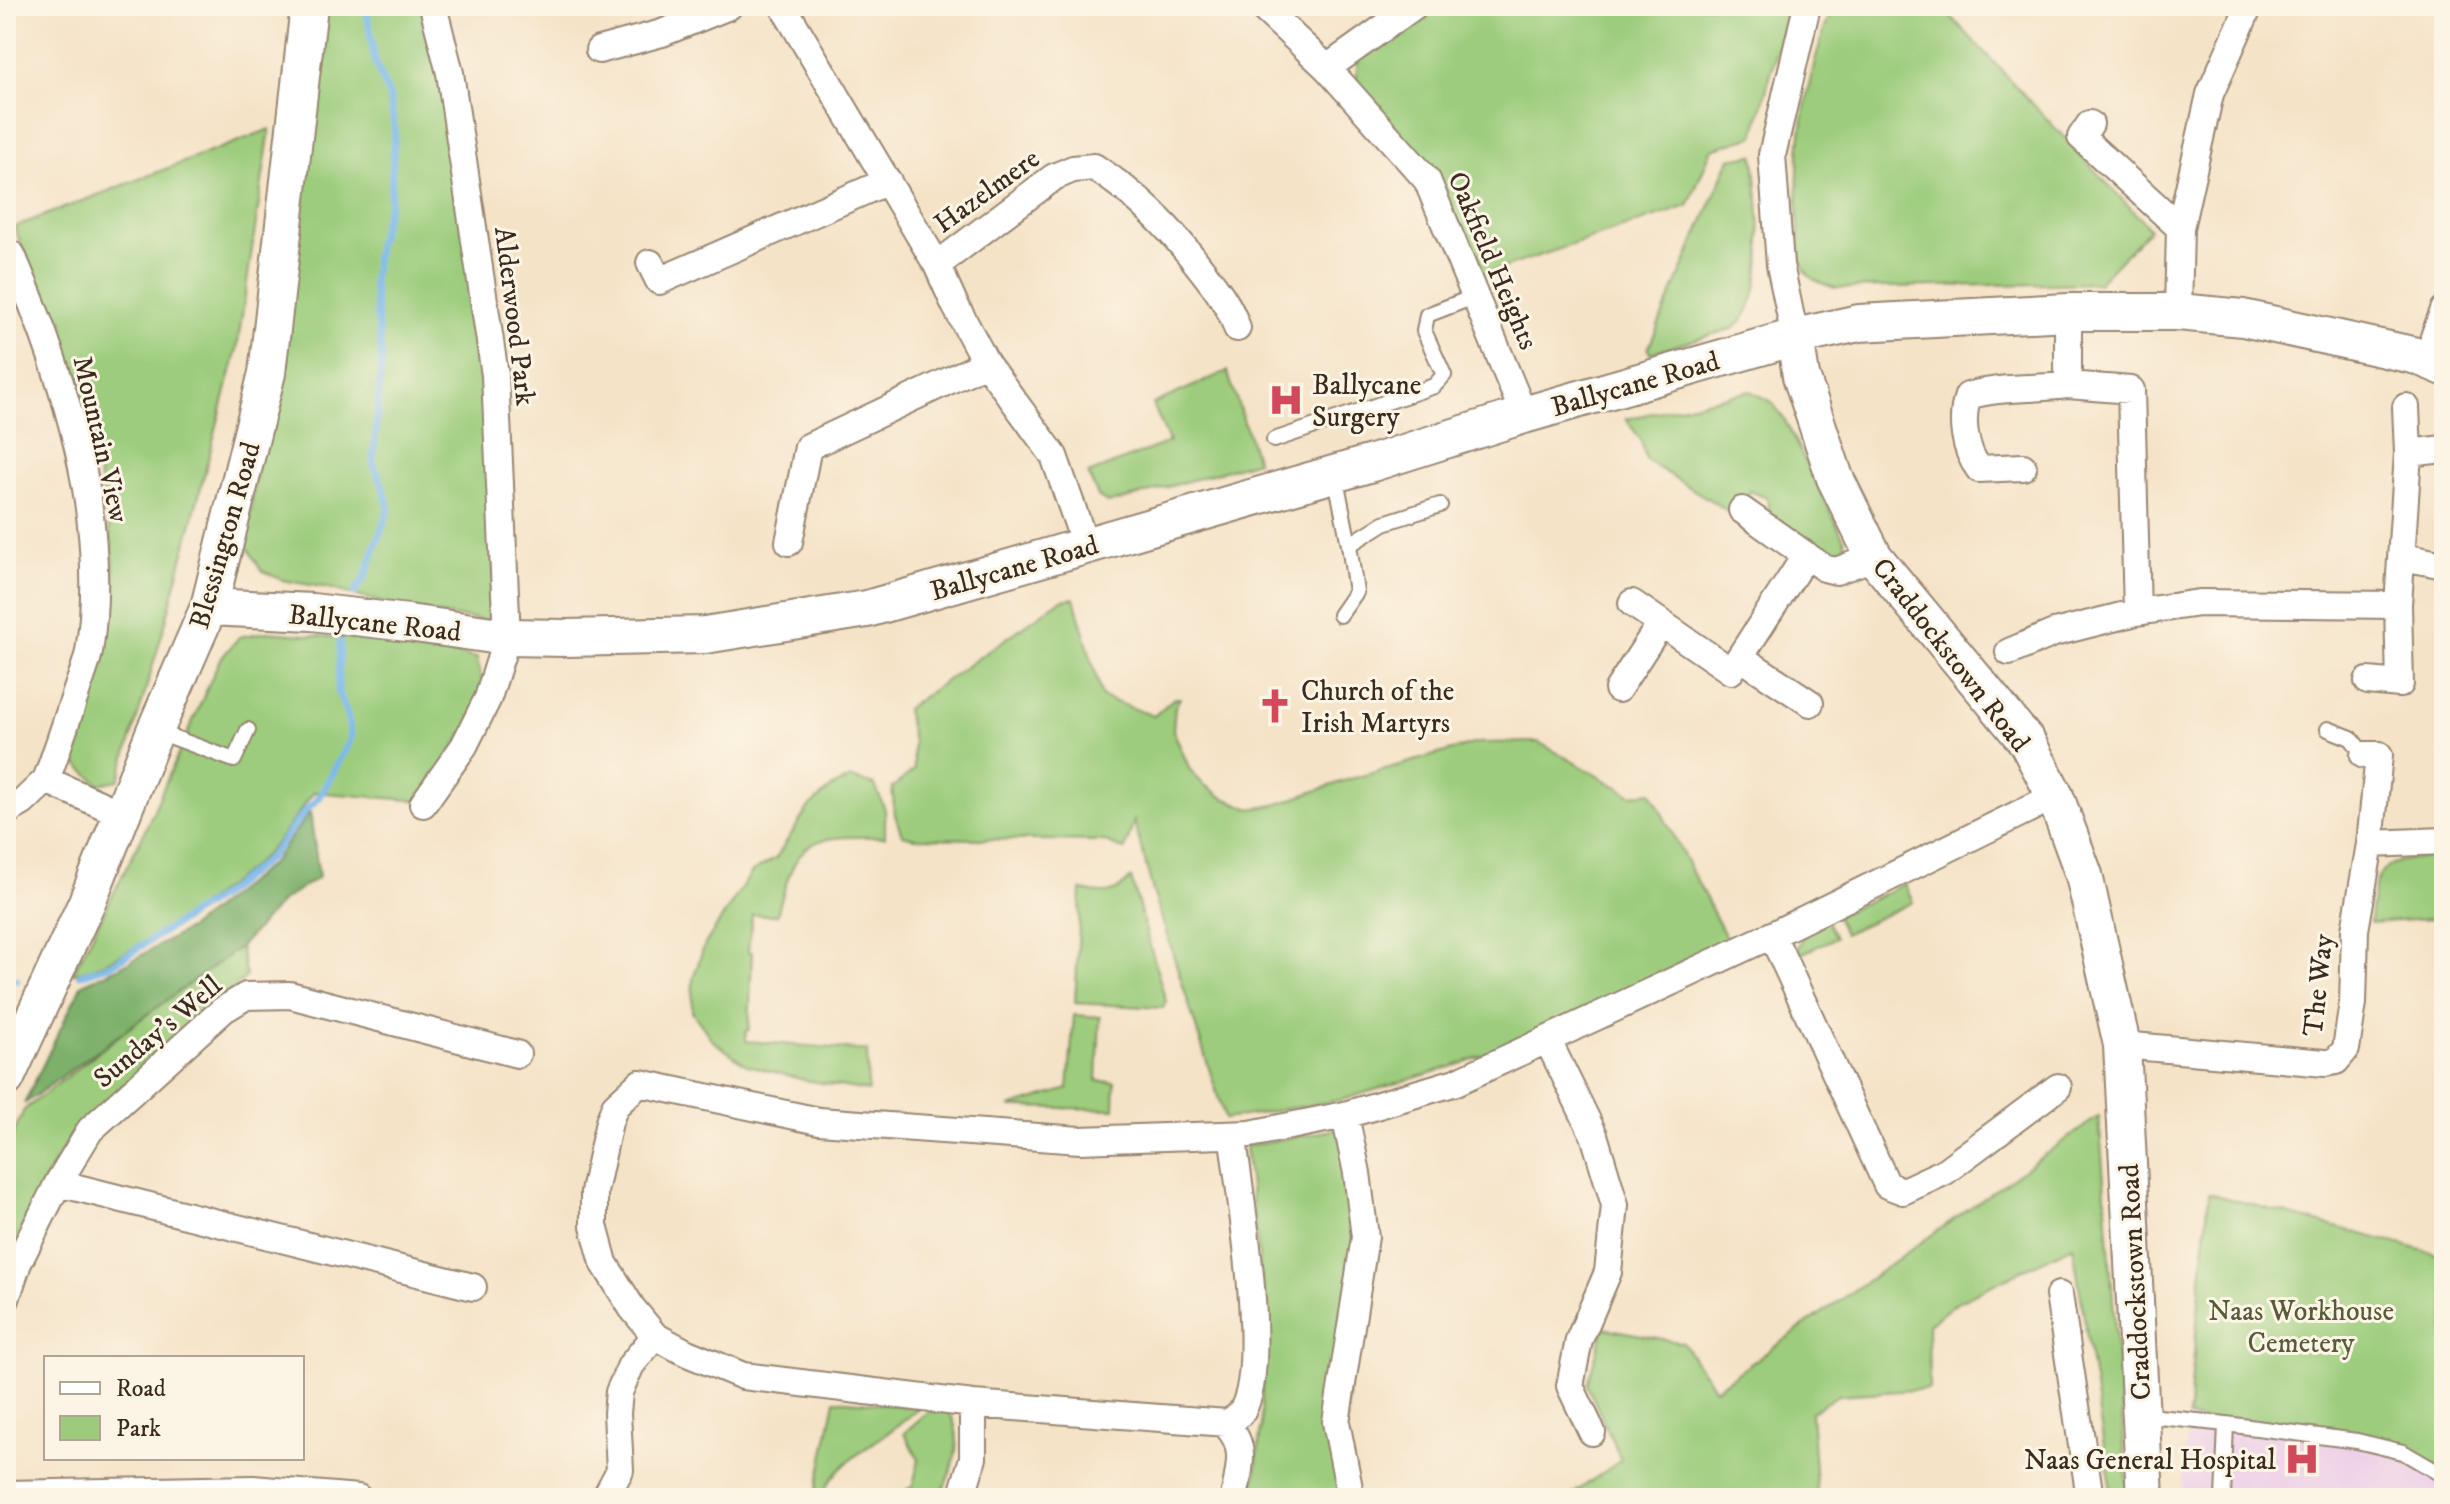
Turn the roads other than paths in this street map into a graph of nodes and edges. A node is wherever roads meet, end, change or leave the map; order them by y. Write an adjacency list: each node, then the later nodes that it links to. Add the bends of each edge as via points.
1 (309, 6): 44 (main road, Blessington Road, via 267,373)
2 (433, 6): 48 (street, Alderwood Park, via 450,73 495,375)
3 (729, 6): 9 (street, via 662,33)
4 (783, 6): 12 (street)
5 (1261, 6): 10 (street, Oakfield Heights)
6 (1414, 6): 10 (street)
7 (1807, 6): 22 (street, Craddockstown Road, via 1772,155 1780,265)
8 (2249, 6): 13 (street, via 2210,94)
9 (599, 50)
10 (1327, 68): 17 (street, Oakfield Heights, via 1427,180)
11 (2085, 130): 13 (street)
12 (888, 181): 15 (street, via 659,281); 16 (street)
13 (2180, 228): 20 (street)
14 (12, 255): 58 (street, Mountain View, via 63,394 93,530 95,593 88,656)
15 (650, 263)
16 (937, 265): 21 (street, Hazelmere, via 1054,177 1094,167 1177,236 1216,287); 24 (street)
17 (1476, 296): 27 (street, Oakfield Heights); 28 (lane, via 1427,315 1424,331 1444,375 1434,386)
18 (2444, 310): 23 (street)
19 (2068, 312): 20 (main road, Ballycane Road); 22 (main road, Ballycane Road, via 1859,323); 25 (street)
20 (2178, 312): 23 (main road, Ballycane Road, via 2243,318 2417,356)
21 (1237, 328)
22 (1795, 337): 27 (main road, Ballycane Road); 39 (main road, Craddockstown Road, via 1801,376 1835,478)
23 (2439, 352)
24 (986, 363): 35 (street, via 808,447); 37 (street, via 1054,456)
25 (2068, 385): 31 (street, via 1968,396 1962,412 1970,457 1979,469); 45 (street, via 2131,390)
26 (2406, 407): 30 (street)
27 (1524, 415): 32 (main road, Ballycane Road)
28 (1274, 440)
29 (2444, 449): 30 (street)
30 (2408, 453): 40 (street)
31 (2023, 467)
32 (1335, 474): 36 (lane); 37 (main road, Ballycane Road)
33 (1440, 505): 36 (lane, via 1384,523)
34 (1742, 510): 38 (street)
35 (789, 542)
36 (1349, 545): 46 (lane, via 1356,592)
37 (1086, 547): 48 (main road, Ballycane Road, via 867,609 705,635)
38 (1806, 555): 39 (street, via 1836,571); 50 (street)
39 (1874, 557): 59 (main road, Craddockstown Road, via 2027,742)
40 (2403, 557): 41 (street); 43 (street)
41 (2444, 565)
42 (1632, 603): 47 (street)
43 (2398, 605): 45 (street, via 2199,603); 51 (street, via 2400,684)
44 (209, 607): 48 (main road, Ballycane Road, via 312,612); 56 (main road, Blessington Road)
45 (2137, 612): 49 (street, via 2054,633)
46 (1340, 615)
47 (1661, 623): 50 (street, via 1731,671); 52 (street)
48 (507, 637): 60 (street, Alderwood Park, via 488,698 464,746)
49 (2009, 652)
50 (1740, 657): 53 (street)
51 (2368, 681)
52 (1618, 689)
53 (1810, 703)
54 (2328, 729): 57 (lane, via 2351,738)
55 (248, 730): 56 (lane, via 234,760)
56 (155, 731): 62 (main road, Blessington Road)
57 (2364, 755): 64 (street, The Way, via 2379,755)
58 (46, 780): 61 (street); 62 (street)
59 (2055, 796): 65 (street); 67 (main road, Craddockstown Road, via 2086,882)
60 (423, 804)
61 (6, 812)
62 (122, 814): 69 (main road, Blessington Road)
63 (2444, 841): 64 (street)
64 (2370, 844): 67 (street, The Way, via 2355,930 2346,1049 2336,1061)
65 (1772, 935): 66 (street); 70 (street, via 1887,1185 1903,1191 1944,1172)
66 (1548, 1041): 71 (street, via 1456,1082); 82 (street, via 1594,1135 1615,1205 1608,1272 1579,1340 1570,1386)
67 (2122, 1045): 79 (main road, Craddockstown Road)
68 (517, 1054): 73 (street, Sunday's Well, via 290,995 246,996 223,1010 90,1130)
69 (6, 1078)
70 (2058, 1087)
71 (1345, 1115): 72 (street); 89 (street, via 1365,1237 1336,1422)
72 (1237, 1135): 77 (street, via 1080,1140 835,1122 640,1083 615,1106 609,1122 594,1192 594,1226 604,1263); 80 (street, via 1234,1147 1253,1299 1251,1384 1243,1410)
73 (58, 1183): 74 (street); 76 (street, Sunday's Well)
74 (473, 1287)
75 (2059, 1295): 90 (street)
76 (6, 1299)
77 (655, 1336): 78 (street, via 743,1376); 86 (street, via 631,1365 619,1392 620,1470)
78 (973, 1404): 80 (street); 87 (street, via 973,1458)
79 (2141, 1419): 81 (lane); 91 (main road, Craddockstown Road)
80 (1227, 1423): 88 (street, via 1242,1456)
81 (2226, 1424): 83 (lane, via 2357,1441 2403,1452); 92 (lane)
82 (1592, 1432)
83 (2444, 1476)
84 (6, 1494): 85 (street, via 253,1489)
85 (358, 1498)
86 (605, 1498)
87 (961, 1498)
88 (1234, 1498)
89 (1351, 1498)
90 (2090, 1498)
91 (2145, 1498)
92 (2223, 1498)

